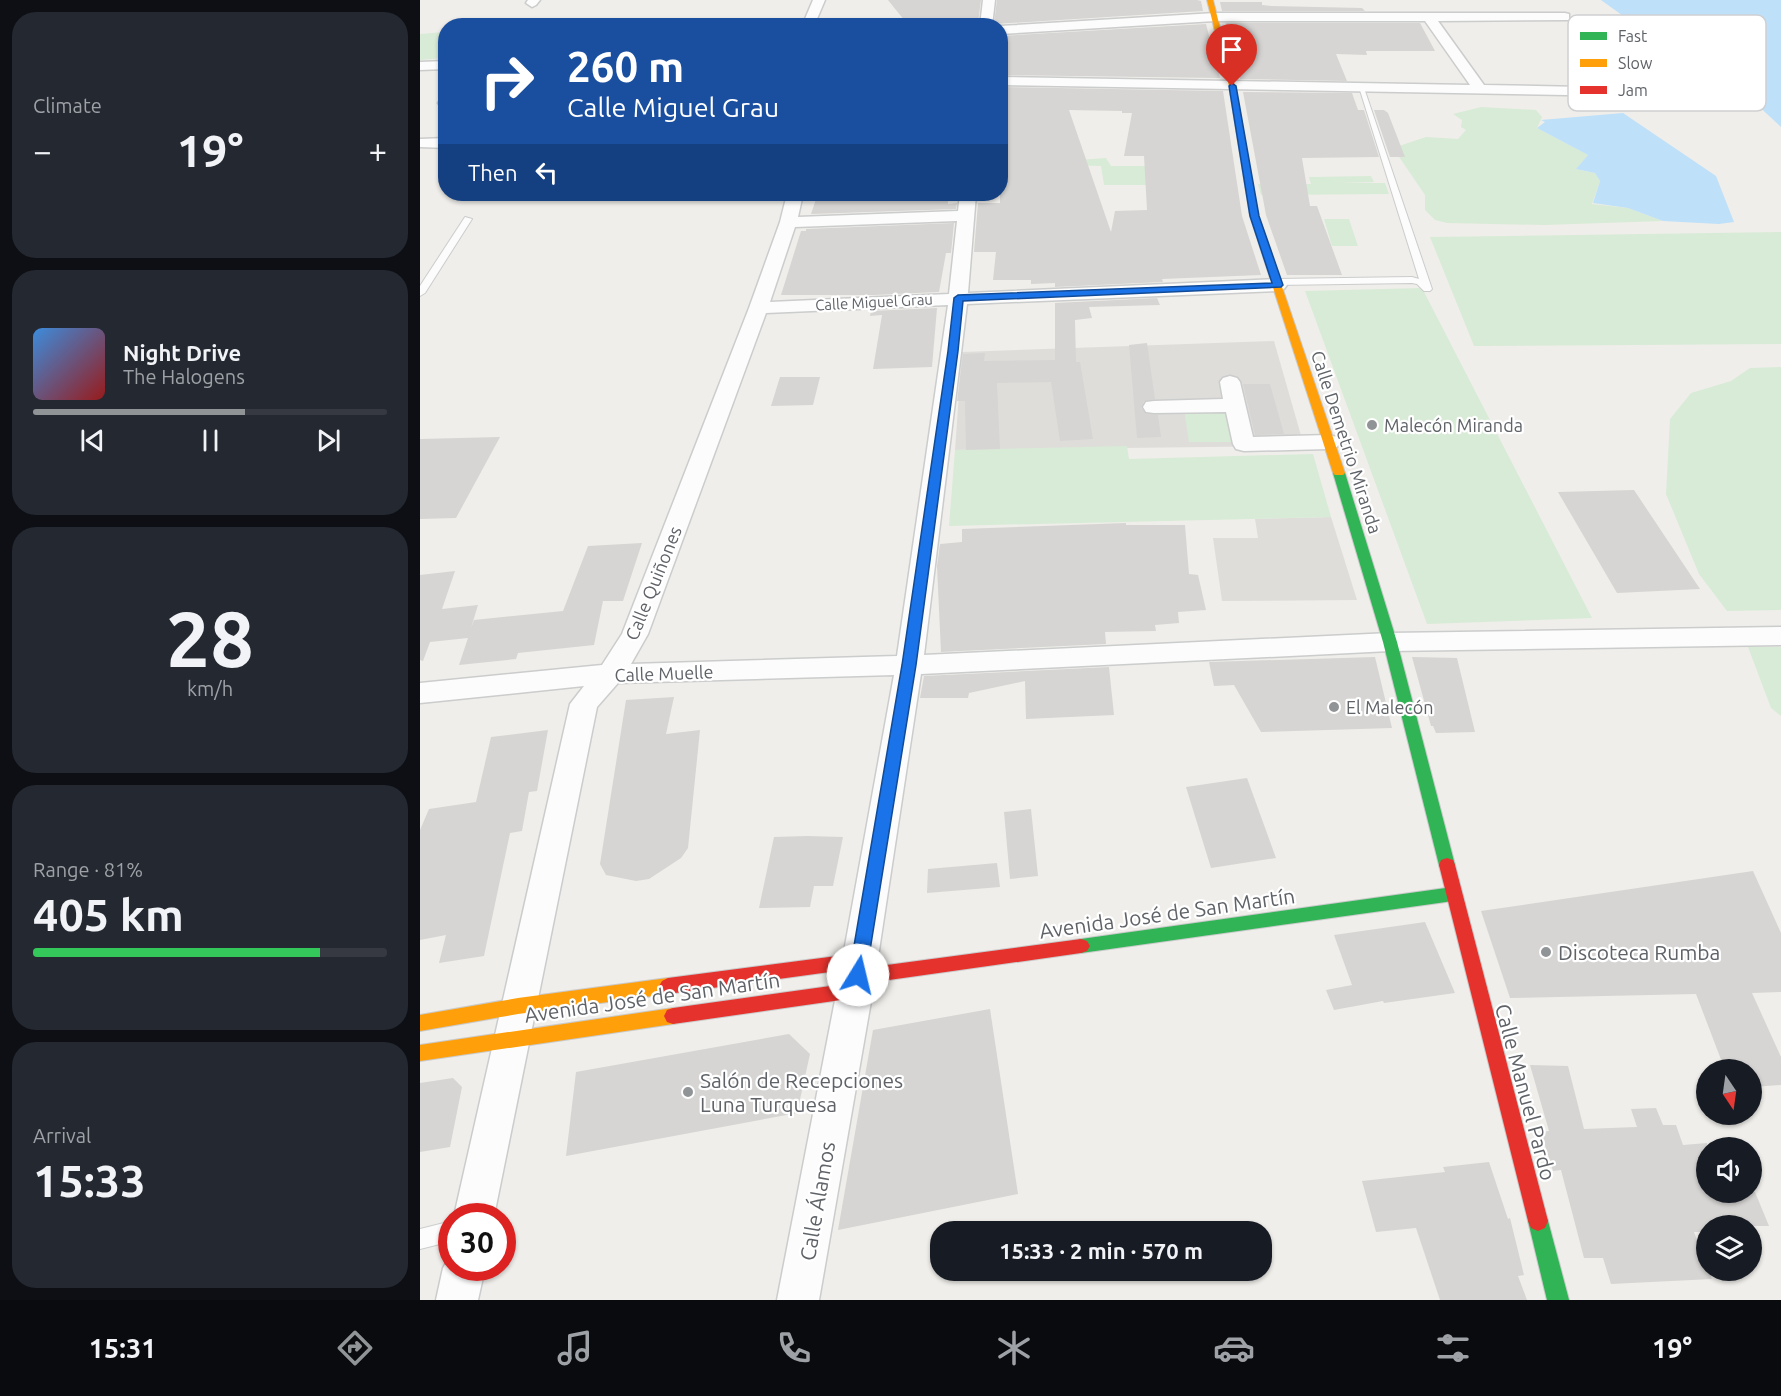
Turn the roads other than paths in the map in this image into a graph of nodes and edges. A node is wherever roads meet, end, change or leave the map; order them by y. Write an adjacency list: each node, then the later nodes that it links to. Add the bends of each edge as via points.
1 (819, 0): 7 (street)
2 (989, 0): 8 (street)
3 (1210, 0): 4 (main road, Calle Demetrio Miranda)
4 (1215, 17): 5 (street); 9 (street, via 1100,17); 13 (main road, Calle Demetrio Miranda)
5 (1429, 17): 6 (street); 15 (street)
6 (1565, 17)
7 (811, 18)
8 (987, 18)
9 (1008, 29)
10 (438, 65): 11 (street)
11 (420, 66)
12 (1008, 81): 13 (street)
13 (1232, 86): 14 (street); 23 (main road, Calle Demetrio Miranda, via 1254,216)
14 (1360, 88): 15 (street); 23 (lane, via 1427,289 1412,280)
15 (1480, 90): 16 (street)
16 (1568, 91)
17 (422, 143): 18 (street)
18 (438, 143)
19 (793, 201): 22 (street, Calle Quiñones)
20 (967, 205): 22 (street); 25 (street, Calle Álamos)
21 (468, 219): 24 (lane)
22 (788, 222): 26 (street, Calle Quiñones)
23 (1277, 284): 25 (street, Calle Miguel Grau); 30 (main road, Calle Demetrio Miranda)
24 (420, 293)
25 (958, 298): 26 (street, Calle Miguel Grau); 33 (street, Calle Álamos)
26 (758, 308): 34 (street, Calle Quiñones, via 635,634)
27 (1230, 382): 28 (street)
28 (1235, 405): 29 (street); 30 (street, via 1244,444)
29 (1154, 407)
30 (1329, 442): 32 (main road, Calle Demetrio Miranda)
31 (1781, 636): 32 (street, Calle Muelle)
32 (1390, 642): 33 (street, Calle Muelle); 36 (main road, Calle Demetrio Miranda)
33 (909, 665): 34 (street, Calle Muelle); 37 (street, Calle Álamos)
34 (610, 674): 35 (street, Calle Muelle); 38 (street, Calle Quiñones, via 584,704)
35 (420, 693)
36 (1453, 894): 37 (main road, Avenida José de San Martín); 47 (main road, Calle Manuel Pardo)
37 (867, 974): 38 (main road, Avenida José de San Martín); 38 (main road, Avenida José de San Martín); 46 (street, Calle Álamos)
38 (515, 1022): 39 (main road, Avenida José de San Martín); 40 (main road, Avenida José de San Martín); 41 (street, Calle Quiñones)
39 (420, 1023)
40 (420, 1053)
41 (477, 1203)
42 (438, 1234): 43 (lane)
43 (420, 1239)
44 (461, 1281): 45 (street)
45 (457, 1300)
46 (798, 1300)
47 (1558, 1300)

